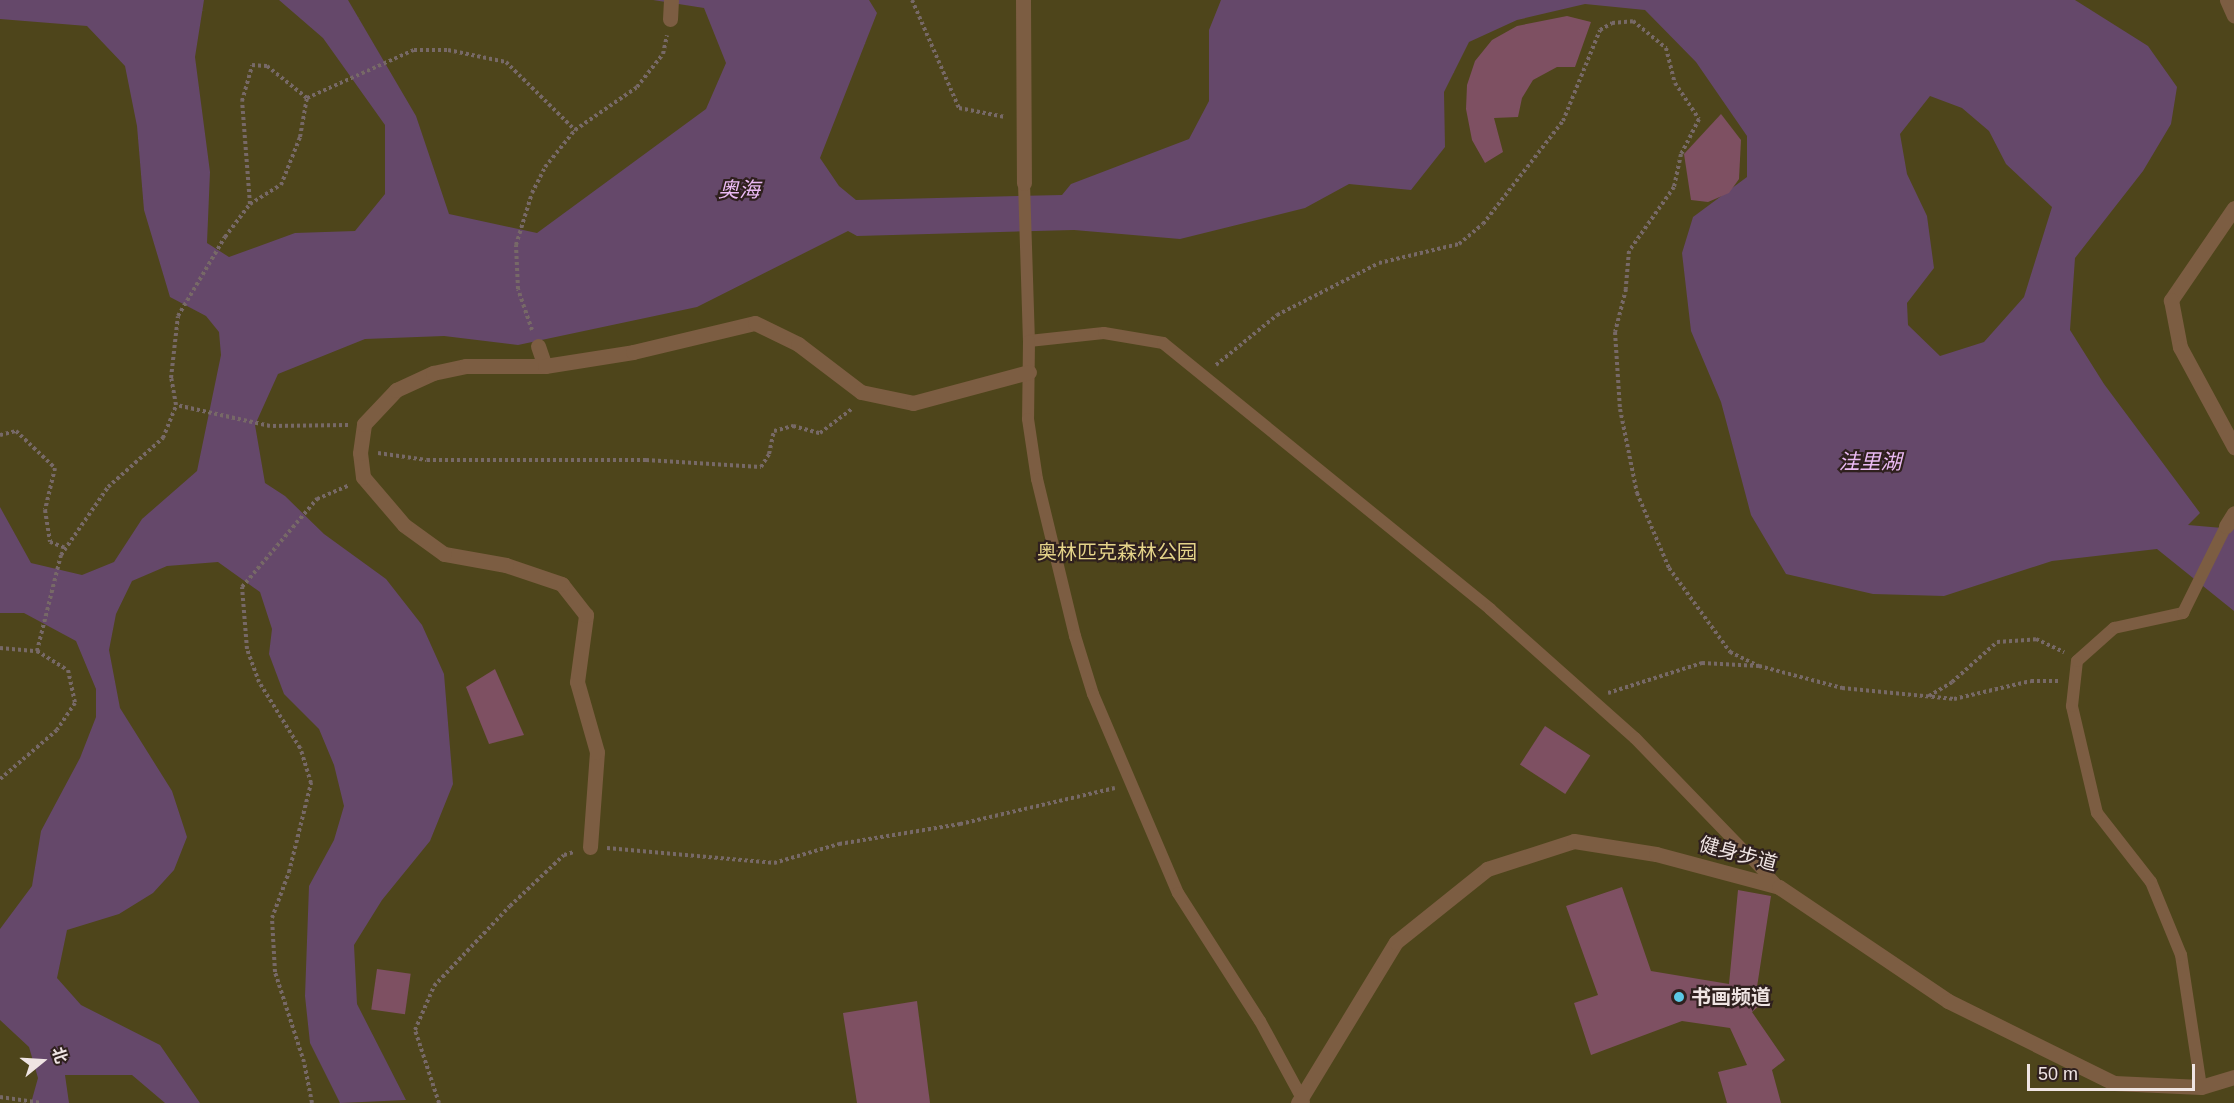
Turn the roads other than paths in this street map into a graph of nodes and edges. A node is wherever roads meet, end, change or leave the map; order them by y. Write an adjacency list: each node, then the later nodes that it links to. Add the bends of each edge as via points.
1 (671, 0): 5 (street)
2 (1023, 0): 6 (street)
3 (2227, 0): 4 (street)
4 (2234, 16)
5 (670, 19)
6 (1024, 183): 8 (lane)
7 (2234, 208): 12 (street, via 2171,300 2180,347)
8 (1029, 341): 11 (lane); 15 (lane, via 1104,333 1162,343 1205,374 1490,609 1635,738)
9 (538, 346): 10 (street)
10 (545, 366): 11 (street, via 633,352 754,323 798,344 861,392 913,402); 14 (street, via 466,366 433,373 396,390 364,424 363,477 404,525 444,554 506,564 562,584 586,615 577,682 597,752)
11 (1029, 372): 18 (lane, via 1028,419 1037,479 1075,636 1094,694 1178,893 1260,1021)
12 (2234, 447)
13 (2230, 520): 17 (lane, via 2184,613 2114,628 2076,661 2072,706 2097,813 2151,882 2181,956)
14 (590, 847)
15 (1779, 887): 17 (street, 健身步道, via 1948,1001 2114,1083); 18 (street, 健身步道, via 1656,854 1574,841 1487,869 1396,942)
16 (2234, 1077): 17 (street, 健身步道)
17 (2201, 1087)
18 (1301, 1101)

